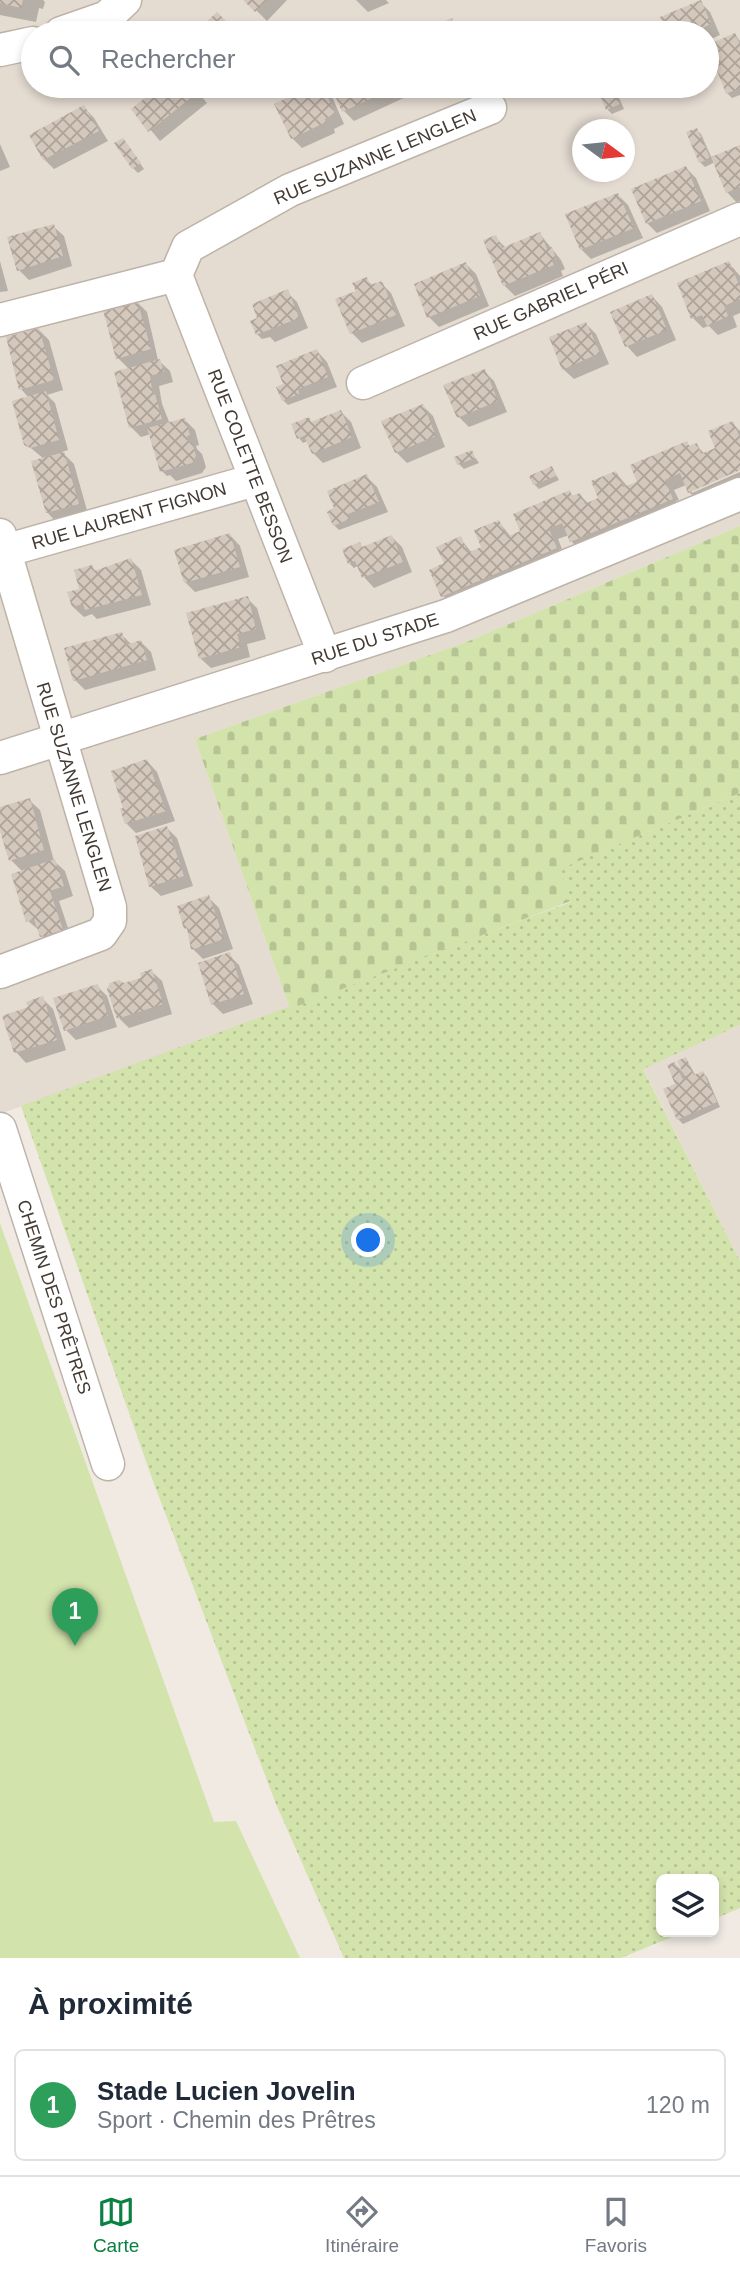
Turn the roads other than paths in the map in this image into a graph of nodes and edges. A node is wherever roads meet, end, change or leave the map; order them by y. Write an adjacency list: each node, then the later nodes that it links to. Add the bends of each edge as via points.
1 (125, 0): 2 (street)
2 (96, 21)
3 (21, 46): 4 (street)
4 (0, 50)
5 (490, 108): 7 (street, RUE SUZANNE LENGLEN, via 290,190 188,247)
6 (740, 219): 9 (street, RUE GABRIEL PÉRI)
7 (176, 275): 8 (street); 10 (street, RUE COLETTE BESSON)
8 (0, 320)
9 (363, 383)
10 (255, 480): 12 (street, RUE LAURENT FIGNON); 13 (street, RUE COLETTE BESSON)
11 (740, 494): 13 (street, RUE DU STADE, via 446,616)
12 (2, 543): 14 (street, RUE SUZANNE LENGLEN)
13 (324, 656): 14 (street, RUE DU STADE)
14 (60, 738): 15 (street, RUE DU STADE); 16 (street, RUE SUZANNE LENGLEN, via 110,907 110,921 102,934)
15 (0, 758)
16 (0, 972)
17 (0, 1129): 18 (street, CHEMIN DES PRÊTRES)
18 (108, 1464)

